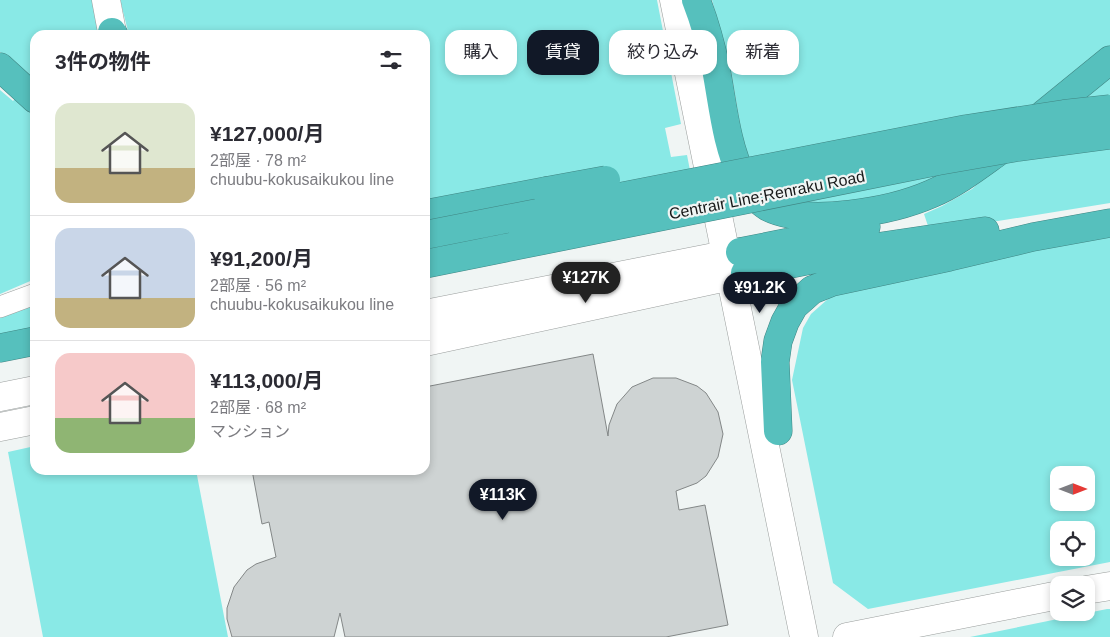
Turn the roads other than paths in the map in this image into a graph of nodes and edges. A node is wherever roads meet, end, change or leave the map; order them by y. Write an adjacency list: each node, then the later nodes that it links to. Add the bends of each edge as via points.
1 (106, 0): 5 (street)
2 (674, 0): 18 (street)
3 (692, 0): 18 (street)
4 (696, 0): 12 (highway, via 707,29 732,151 743,180 767,206 787,214 809,215 880,210 932,194)
5 (112, 30)
6 (1110, 60): 12 (highway)
7 (0, 67): 8 (highway)
8 (30, 94)
9 (1110, 109): 10 (highway, Centrair Line;Renraku Road, bridge)
10 (966, 130): 13 (highway, bridge, via 862,138 608,179); 16 (highway, Centrair Line;Renraku Road, bridge)
11 (1110, 135): 17 (highway, Centrair Line;Renraku Road, bridge, via 938,161)
12 (998, 152): 18 (highway, via 976,176 938,201 911,213)
13 (430, 213)
14 (1110, 213): 18 (highway)
15 (1110, 223): 29 (highway, via 1033,236 832,282 812,290 794,306 778,341 775,362)
16 (430, 234)
17 (430, 263)
18 (735, 264): 21 (street); 22 (street); 29 (street); 33 (street)
19 (30, 296): 20 (street)
20 (0, 307)
21 (430, 313)
22 (430, 341)
23 (30, 342): 24 (highway)
24 (0, 348)
25 (30, 391): 26 (street)
26 (0, 397)
27 (30, 421): 28 (street)
28 (0, 427)
29 (778, 431): 34 (street)
30 (1110, 586): 31 (street)
31 (1095, 588)
32 (1050, 597): 35 (street)
33 (804, 637)
34 (821, 637)
35 (847, 637)

